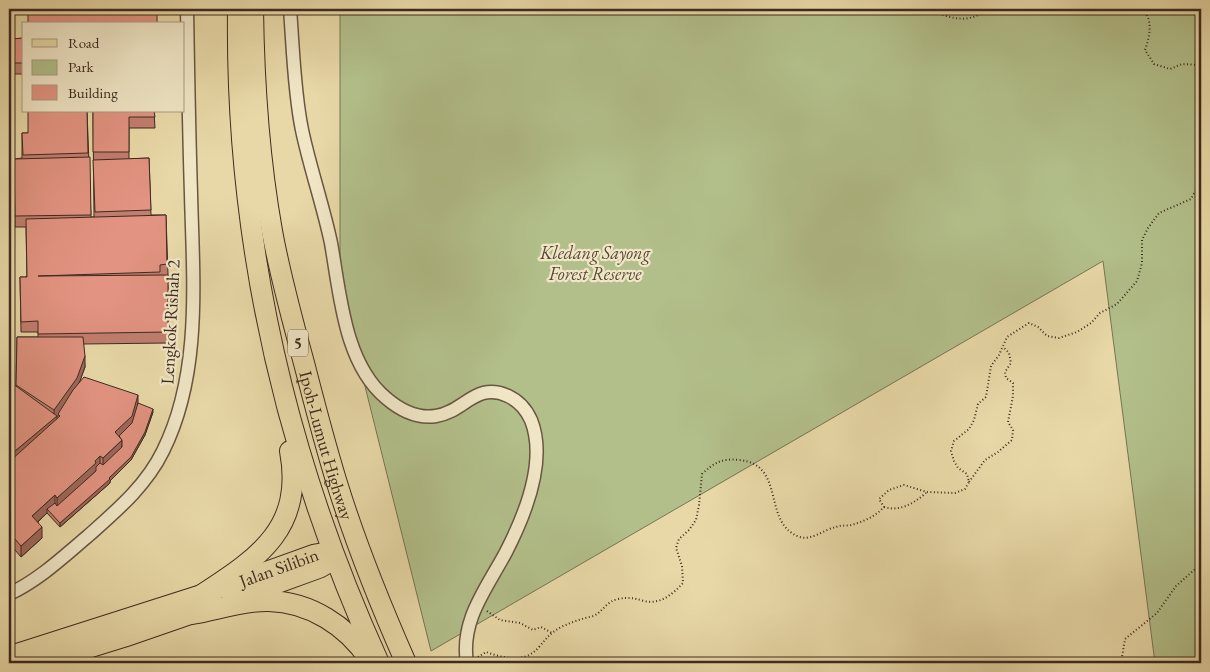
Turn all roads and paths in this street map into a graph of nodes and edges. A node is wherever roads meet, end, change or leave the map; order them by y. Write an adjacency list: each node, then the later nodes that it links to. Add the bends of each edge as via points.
1 (187, 9): 20 (street, Lengkok Rishah 2, via 192,294 188,365 179,412 162,453 136,490 59,560)
2 (238, 9): 14 (highway, Ipoh-Lumut Highway / 5, via 245,169 259,279)
3 (253, 9): 12 (highway, Ipoh-Lumut Highway / 5, via 258,114)
4 (290, 9): 22 (street, via 302,128 331,244 342,305 363,369 385,398 423,417 450,412 474,396 497,392 519,402 530,418 537,440 536,464 528,500 507,550)
5 (825, 9): 6 (path, via 852,13)
6 (868, 9)
7 (926, 9): 8 (path, via 965,20)
8 (988, 9)
9 (1143, 9): 10 (path, via 1150,33 1145,50 1154,64 1170,69 1182,64)
10 (1201, 65)
11 (1201, 181): 13 (path, via 1191,199 1159,213 1148,228 1142,240 1142,262 1137,281 1117,304 1100,313 1078,332 1059,338 1047,336 1029,323 1007,337)
12 (272, 231): 18 (highway, via 293,362 342,535); 30 (highway, Ipoh-Lumut Highway / 5, via 336,482)
13 (1003, 348): 15 (path, via 990,366 986,397 978,404 974,420 969,429 954,441 954,461 967,474); 15 (path, via 1012,363 1004,372 1013,383 1008,422 1013,430 1012,440 985,460)
14 (278, 375): 18 (highway, Ipoh-Lumut Highway / 5); 21 (highway, via 294,474 285,516 266,546 254,558)
15 (969, 482): 16 (path, via 965,489 955,493)
16 (928, 492): 17 (path, via 906,506 893,510); 17 (path, via 904,485 889,490 879,499)
17 (884, 508): 24 (path, via 878,514 849,526 801,537 786,529 780,519 764,470 749,461 715,462 702,474 696,520 679,539 676,548 683,583 674,593 657,602 634,597 616,599 596,615)
18 (334, 555): 21 (main road, Jalan Silibin, via 327,552 315,554); 23 (main road, Jalan Silibin, via 320,568); 28 (highway, Ipoh-Lumut Highway / 5); 29 (highway, via 350,562 359,574)
19 (1201, 564): 32 (path, via 1176,586 1158,613 1125,639)
20 (9, 594)
21 (203, 594): 25 (main road, Jalan Silibin)
22 (478, 603): 24 (path, via 500,620 520,623 533,630 541,626); 31 (street, via 469,620 465,645)
23 (192, 614): 26 (main road, Jalan Silibin); 27 (highway, via 268,601 301,607 346,632)
24 (552, 633): 31 (path, via 538,649 520,659 486,652)
25 (9, 656)
26 (41, 663)
27 (371, 663)
28 (379, 663)
29 (397, 663)
30 (406, 663)
31 (467, 663)
32 (1121, 663)

